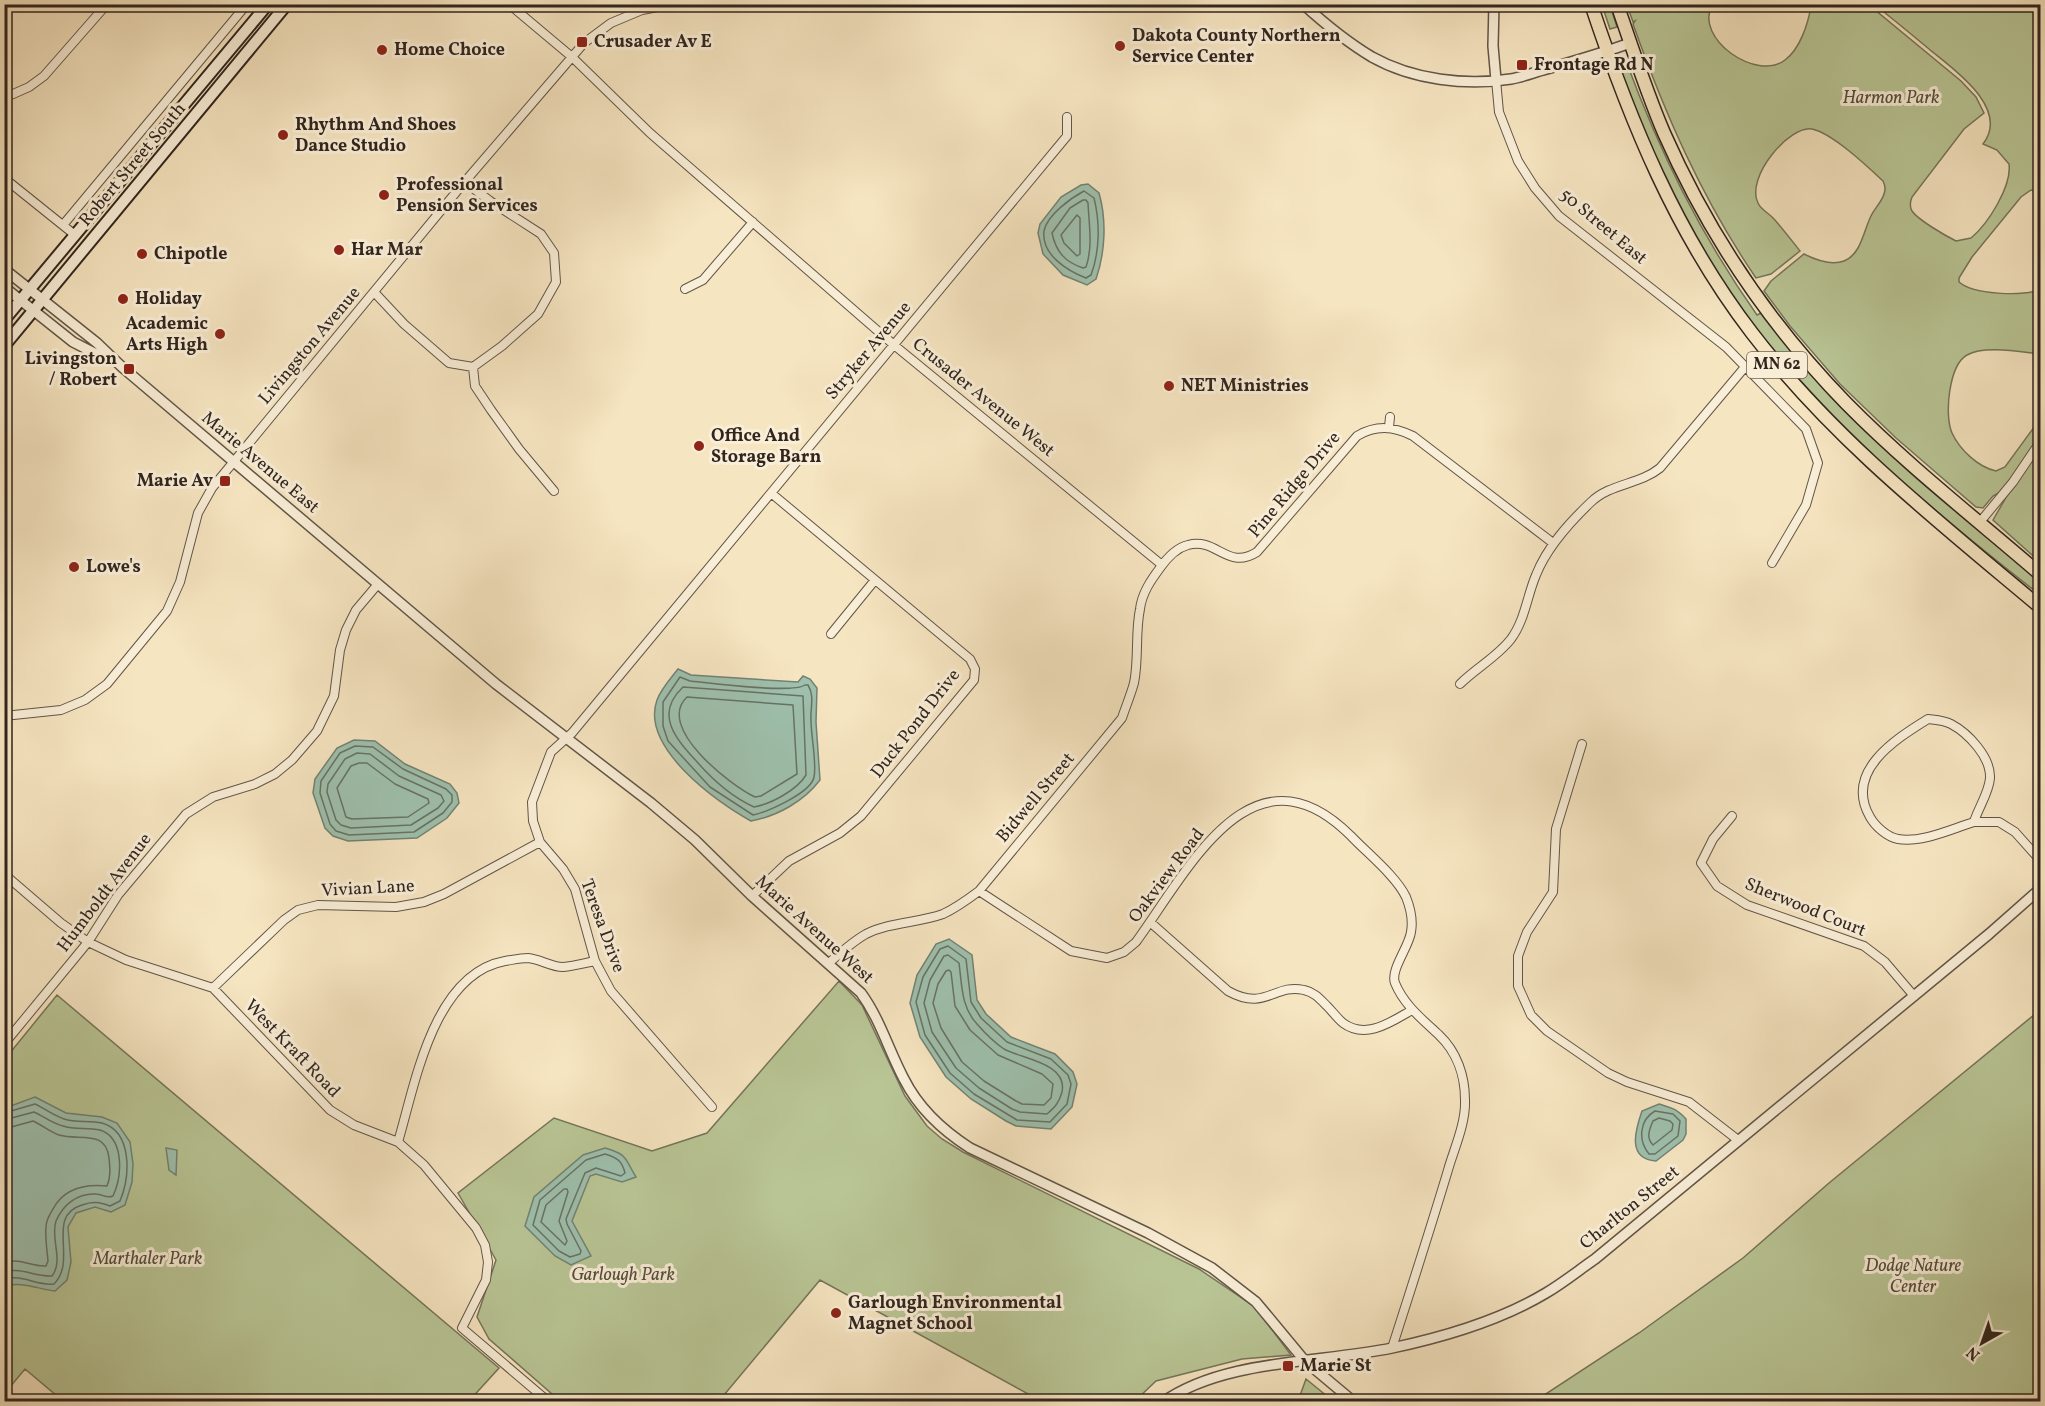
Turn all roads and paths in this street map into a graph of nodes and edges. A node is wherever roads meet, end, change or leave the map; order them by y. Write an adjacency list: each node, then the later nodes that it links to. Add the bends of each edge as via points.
1 (107, 4): 15 (street, via 44,76)
2 (247, 4): 22 (street)
3 (268, 4): 17 (main road, Robert Street South)
4 (509, 4): 13 (street, Crusader Avenue West)
5 (673, 4): 13 (street, Livingston Avenue, via 642,10 611,23)
6 (1302, 4): 14 (street, via 1354,46 1406,71 1465,81)
7 (1494, 4): 14 (street, 50 Street East, via 1492,46)
8 (1591, 4): 12 (highway, MN 62)
9 (1617, 4): 11 (highway, MN 62)
10 (283, 7): 18 (main road, Robert Street South)
11 (1630, 43): 12 (street); 44 (highway, MN 62, via 1680,167 1713,228 1760,300 1848,404)
12 (1606, 51): 14 (street, via 1512,79); 48 (highway, MN 62, via 1642,146 1668,200 1751,332 1843,435)
13 (572, 57): 20 (street, Livingston Avenue); 21 (street, Crusader Avenue West, via 650,133)
14 (1496, 80): 37 (street, 50 Street East, via 1498,112 1518,161 1559,216 1726,347)
15 (4, 98)
16 (1067, 117): 33 (street, Stryker Avenue, via 1067,136)
17 (165, 126): 18 (main road); 23 (main road, Robert Street South)
18 (169, 147): 29 (main road, Robert Street South)
19 (4, 178): 22 (street)
20 (465, 182): 28 (street, Livingston Avenue); 36 (street, via 541,234 554,253 556,282 538,314)
21 (753, 222): 26 (street, via 703,280); 33 (street, Crusader Avenue West)
22 (63, 225): 23 (street)
23 (75, 235): 27 (main road, Robert Street South)
24 (4, 269): 27 (street, Marie Avenue East)
25 (4, 287): 30 (street, Marie Avenue East)
26 (685, 289)
27 (30, 290): 29 (street, Marie Avenue East); 30 (main road, Robert Street South)
28 (374, 292): 36 (street, via 449,363); 41 (street, Livingston Avenue)
29 (43, 300): 31 (main road, Robert Street South); 35 (street, Marie Avenue East)
30 (21, 301): 31 (street, Marie Avenue East); 32 (main road, Robert Street South)
31 (33, 312): 34 (main road, Robert Street South); 35 (street, Marie Avenue East, via 73,342)
32 (4, 320)
33 (894, 345): 43 (street, Stryker Avenue); 47 (street, Crusader Avenue West)
34 (4, 346)
35 (122, 367): 41 (street, Marie Avenue East)
36 (473, 367): 42 (street, via 475,386 519,450)
37 (1745, 367): 45 (street, via 1660,468 1602,494); 46 (street, 50 Street East, via 1806,429 1818,463 1806,505)
38 (1390, 417): 39 (street)
39 (1389, 427): 45 (street, via 1413,436); 47 (street, Pine Ridge Drive, via 1366,430 1347,444 1262,548 1252,555 1235,559 1208,545 1193,543 1179,548)
40 (2040, 442): 44 (street)
41 (233, 462): 51 (street, Marie Avenue East); 56 (street, Livingston Avenue, via 198,513 180,582 168,610 107,684 61,710)
42 (554, 490)
43 (771, 493): 50 (street, Duck Pond Drive); 57 (street, Stryker Avenue)
44 (1980, 522): 49 (highway, MN 62)
45 (1553, 543): 55 (street, via 1536,574 1523,617 1511,639)
46 (1772, 563)
47 (1162, 565): 65 (street, Bidwell Street, via 1140,608 1134,682 1122,718)
48 (1990, 565): 52 (highway); 53 (highway, MN 62)
49 (2040, 574)
50 (875, 580): 54 (street); 66 (street, Duck Pond Drive, via 970,659 975,669 974,680 861,816 840,833 789,861)
51 (378, 584): 57 (street, Marie Avenue West); 68 (street, Humboldt Avenue, via 356,610 346,630 334,696 316,731 275,774 213,796 186,814 118,895)
52 (2040, 599)
53 (2040, 607)
54 (831, 633)
55 (1460, 684)
56 (4, 716)
57 (567, 739): 61 (street, Teresa Drive, via 551,752 532,802); 66 (street, Marie Avenue West, via 695,840)
58 (1582, 744): 76 (street, via 1556,829 1553,892 1527,932 1518,956 1518,986 1531,1015 1547,1031 1608,1073 1689,1102)
59 (1732, 816): 72 (street, Sherwood Court, via 1713,839 1701,863 1717,886 1747,904 1864,946 1885,962)
60 (1974, 822): 60 (street, via 1990,778 1988,764 1981,749 1952,725 1928,719 1876,759 1867,771 1862,786 1863,803 1871,820 1897,839 1916,839); 62 (street, via 1999,822 2015,832)
61 (540, 842): 69 (street, Teresa Drive, via 575,889); 71 (street, Vivian Lane, via 424,902 396,906 318,905 298,910)
62 (2040, 860)
63 (4, 874): 68 (street, West Kraft Road)
64 (2040, 889): 72 (street, Charlton Street)
65 (979, 891): 67 (street, Oakview Road, via 1071,951 1107,958 1136,942); 70 (street, Bidwell Street, via 942,914 867,934)
66 (752, 896): 70 (street, Marie Avenue West)
67 (1150, 922): 73 (street, via 1241,998 1260,1000 1289,989 1305,990 1317,995 1344,1024 1364,1030 1380,1028); 73 (street, Oakview Road, via 1207,843 1230,820 1269,802 1308,805 1337,822 1405,895 1411,913 1411,932 1394,981)
68 (88, 942): 71 (street, West Kraft Road, via 126,960); 74 (street, Humboldt Avenue)
69 (595, 961): 75 (street, Teresa Drive, via 611,991); 77 (street, via 562,967 528,958 501,962 464,982 449,1000 427,1044)
70 (830, 963): 79 (street, Marie Avenue West, via 864,997 911,1092 944,1130 970,1148 1212,1268 1256,1302)
71 (213, 988): 77 (street, West Kraft Road, via 330,1110 354,1125)
72 (1914, 996): 76 (street, Charlton Street)
73 (1412, 1010): 78 (street, Oakview Road, via 1454,1053 1463,1077 1466,1103)
74 (4, 1044)
75 (712, 1107)
76 (1738, 1140): 78 (street, Charlton Street, via 1595,1259 1545,1293 1471,1328)
77 (398, 1142): 80 (street, West Kraft Road, via 431,1174 476,1228 485,1245 486,1280 462,1328)
78 (1392, 1348): 79 (street, Charlton Street)
79 (1305, 1361): 81 (street, Charlton Street, via 1211,1379); 82 (street, Marie Avenue West)
80 (549, 1401)
81 (1163, 1401)
82 (1354, 1401)

